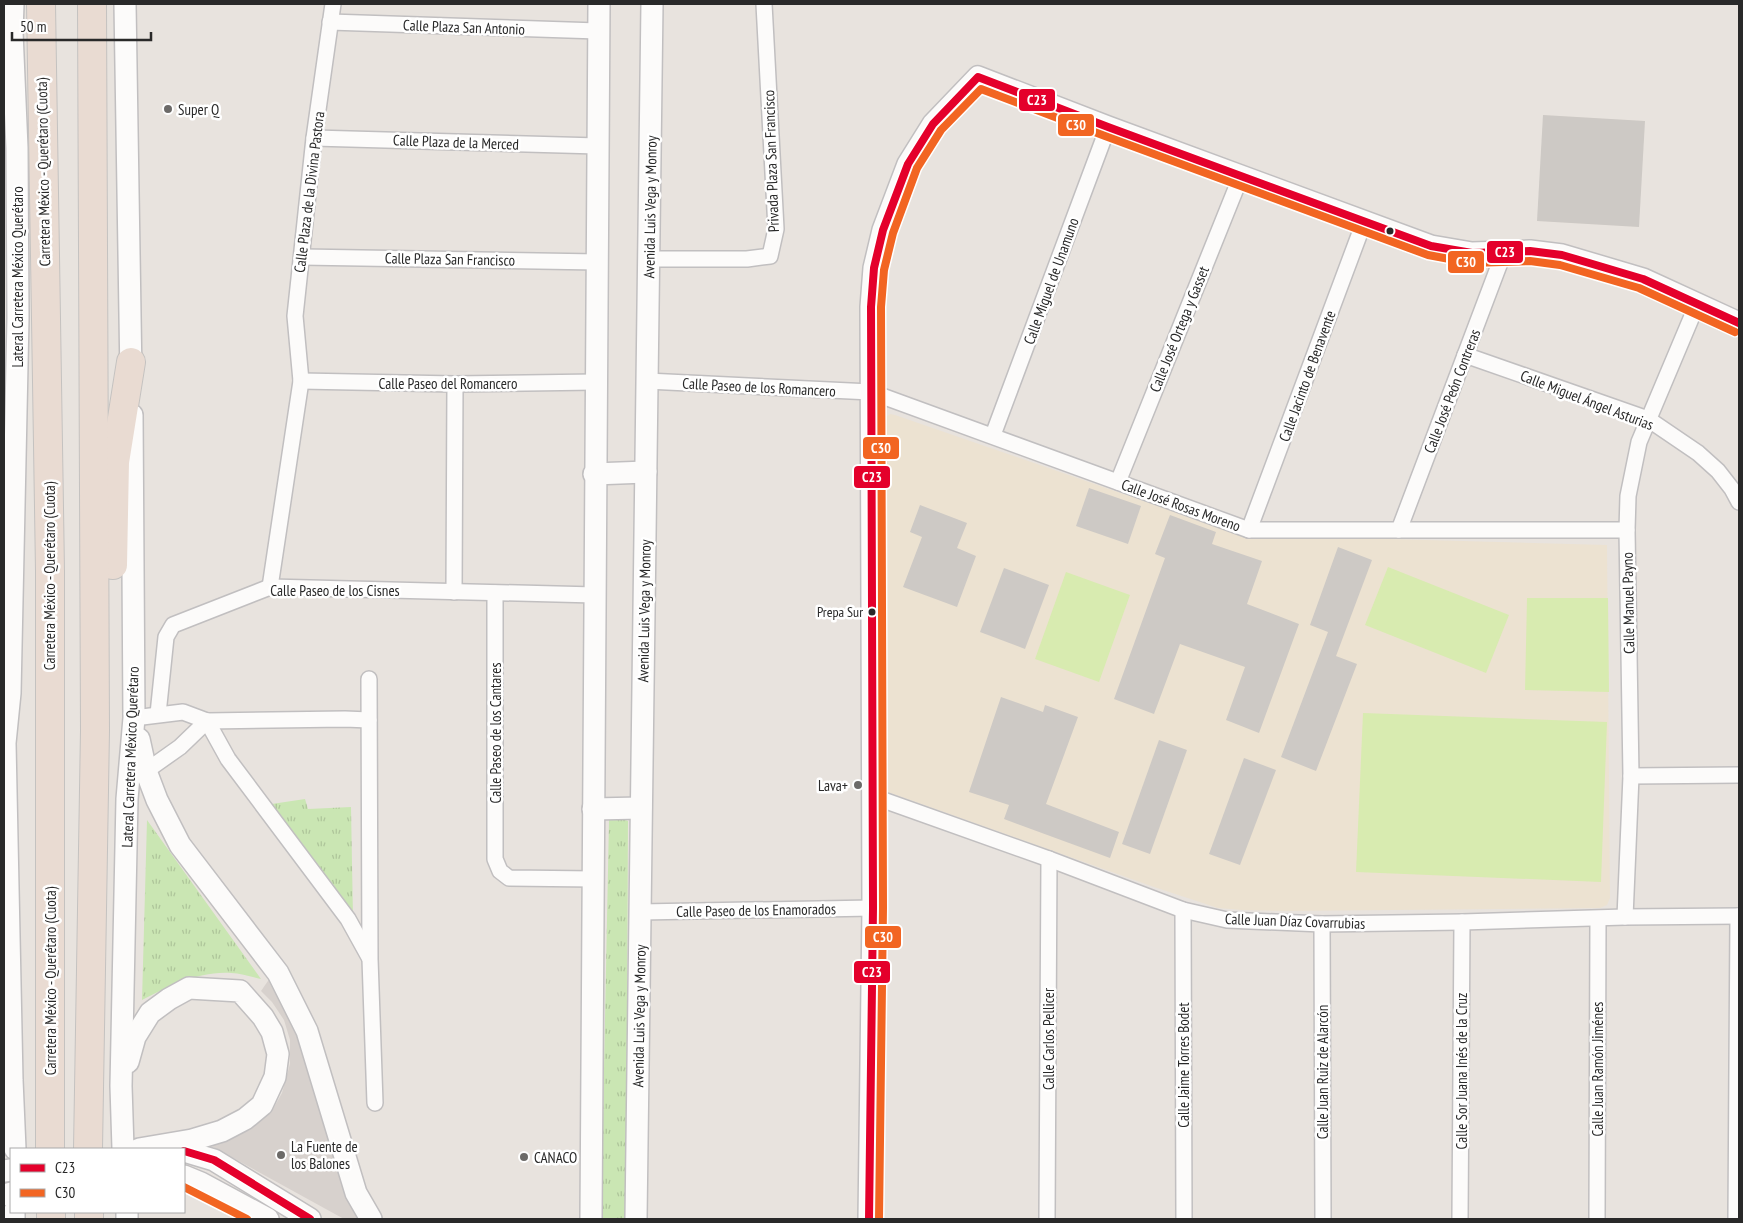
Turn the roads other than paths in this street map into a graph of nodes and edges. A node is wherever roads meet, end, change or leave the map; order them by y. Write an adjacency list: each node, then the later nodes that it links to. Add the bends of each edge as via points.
1 (12, 4): 48 (main road, Lateral Carretera México Querétaro, via 18,318 10,693)
2 (41, 4): 72 (highway, Carretera México - Querétaro (Cuota), via 50,571)
3 (92, 4): 47 (highway)
4 (126, 4): 23 (main road, Lateral Carretera México Querétaro)
5 (333, 4): 9 (street, Calle Plaza de la Divina Pastora)
6 (599, 4): 10 (main road)
7 (652, 4): 18 (main road, Avenida Luis Vega y Monroy)
8 (764, 4): 18 (street, Privada Plaza San Francisco, via 776,229 770,256)
9 (330, 22): 10 (street, Calle Plaza San Antonio); 12 (street, Calle Plaza de la Divina Pastora)
10 (598, 31): 13 (main road)
11 (1108, 127): 14 (main road); 28 (main road, via 978,77 933,124 908,164 883,230 874,268); 30 (street, Calle Miguel de Unamuno)
12 (314, 138): 13 (street, Calle Plaza de la Merced); 17 (street, Calle Plaza de la Divina Pastora)
13 (598, 146): 19 (main road)
14 (1241, 176): 15 (main road); 33 (street, Calle José Ortega y Gasset)
15 (1364, 222): 16 (main road, via 1431,246 1472,253); 35 (street, Calle Jacinto de Benavente)
16 (1504, 252): 20 (main road, via 1562,255 1643,279); 22 (street, Calle José Peón Contreras)
17 (302, 257): 19 (street, Calle Plaza San Francisco); 24 (street, Calle Plaza de la Divina Pastora, via 295,316)
18 (649, 259): 25 (main road, Avenida Luis Vega y Monroy)
19 (598, 262): 26 (main road)
20 (1698, 302): 21 (main road); 29 (street, Calle Manuel Payno)
21 (1739, 322)
22 (1465, 355): 29 (street, Calle Miguel Ángel Asturias); 36 (street, Calle José Peón Contreras)
23 (131, 362): 44 (main road, Lateral Carretera México Querétaro); 47 (highway, via 115,462 112,600)
24 (301, 381): 27 (street, Calle Paseo del Romancero); 38 (street, Calle Plaza de la Divina Pastora)
25 (647, 381): 28 (street, Calle Paseo de los Romancero); 31 (main road, Avenida Luis Vega y Monroy)
26 (596, 382): 27 (street, Calle Paseo del Romancero); 32 (main road)
27 (455, 384): 39 (street)
28 (871, 392): 30 (street, Calle José Rosas Moreno); 52 (main road)
29 (1648, 419): 34 (street, Calle Miguel Ángel Asturias, via 1698,453 1718,471); 37 (street, Calle Manuel Payno, via 1633,465)
30 (993, 435): 33 (street, Calle José Rosas Moreno)
31 (646, 472): 32 (main road); 53 (main road, Avenida Luis Vega y Monroy)
32 (594, 474): 41 (main road)
33 (1118, 482): 35 (street, Calle José Rosas Moreno)
34 (1739, 502)
35 (1249, 530): 36 (street, Calle José Rosas Moreno)
36 (1399, 530): 37 (street, Calle José Rosas Moreno)
37 (1627, 530): 51 (street, Calle Manuel Payno)
38 (270, 587): 39 (street, Calle Paseo de los Cisnes); 43 (street, Calle Paseo de los Cisnes, via 173,625 166,637)
39 (454, 592): 40 (street, Calle Paseo de los Cisnes)
40 (495, 594): 41 (street, Calle Paseo de los Cisnes); 56 (street, Calle Paseo de los Cantares, via 495,859 500,871 509,878)
41 (595, 596): 54 (main road)
42 (369, 679): 45 (street)
43 (158, 714): 44 (street); 46 (street, via 183,712)
44 (134, 718): 49 (main road); 67 (main road, Lateral Carretera México Querétaro, via 127,799)
45 (369, 720): 46 (street); 65 (street)
46 (207, 721): 49 (street, via 180,747); 65 (street, via 228,759 348,918)
47 (95, 730): 70 (highway)
48 (4, 744): 66 (main road, Lateral Carretera México Querétaro)
49 (146, 771): 78 (main road, via 180,845 278,973 307,1031 356,1192)
50 (1739, 775): 51 (street)
51 (1631, 776): 61 (street, Calle Manuel Payno)
52 (872, 796): 55 (street, Calle Juan Díaz Covarrubias); 57 (main road)
53 (641, 808): 54 (main road); 59 (main road, Avenida Luis Vega y Monroy)
54 (593, 809): 56 (main road)
55 (1049, 858): 58 (street, Calle Juan Díaz Covarrubias); 82 (street, Calle Carlos Pellicer)
56 (594, 879): 79 (main road)
57 (873, 908): 59 (street, Calle Paseo de los Enamorados); 81 (main road)
58 (1183, 910): 64 (street, Calle Juan Díaz Covarrubias, via 1227,920); 83 (street, Calle Jaime Torres Bodet)
59 (640, 912): 80 (main road, Avenida Luis Vega y Monroy)
60 (1739, 916): 61 (street, Calle Juan Díaz Covarrubias); 87 (street)
61 (1625, 917): 62 (street, Calle Juan Díaz Covarrubias)
62 (1598, 919): 63 (street, Calle Juan Díaz Covarrubias); 86 (street, Calle Juan Ramón Jiménes)
63 (1462, 922): 64 (street, Calle Juan Díaz Covarrubias); 85 (street, Calle Sor Juana Inés de la Cruz)
64 (1322, 924): 84 (street, Calle Juan Ruiz de Alarcón)
65 (370, 959): 68 (street)
66 (8, 1077): 71 (main road, Lateral Carretera México Querétaro)
67 (121, 1086): 69 (main road, Lateral Carretera México Querétaro); 73 (main road, via 135,1037 150,1014 188,988 240,991 263,1017 272,1032 278,1054 275,1077 262,1105 222,1131)
68 (375, 1103)
69 (128, 1146): 73 (main road)
70 (88, 1147)
71 (15, 1148)
72 (50, 1148)
73 (175, 1148)
74 (185, 1151): 77 (main road, via 214,1160)
75 (185, 1176): 76 (main road)
76 (259, 1216)
77 (310, 1219)
78 (371, 1219)
79 (591, 1219)
80 (636, 1219)
81 (869, 1219)
82 (1047, 1219)
83 (1184, 1219)
84 (1323, 1219)
85 (1460, 1219)
86 (1597, 1219)
87 (1736, 1219)

